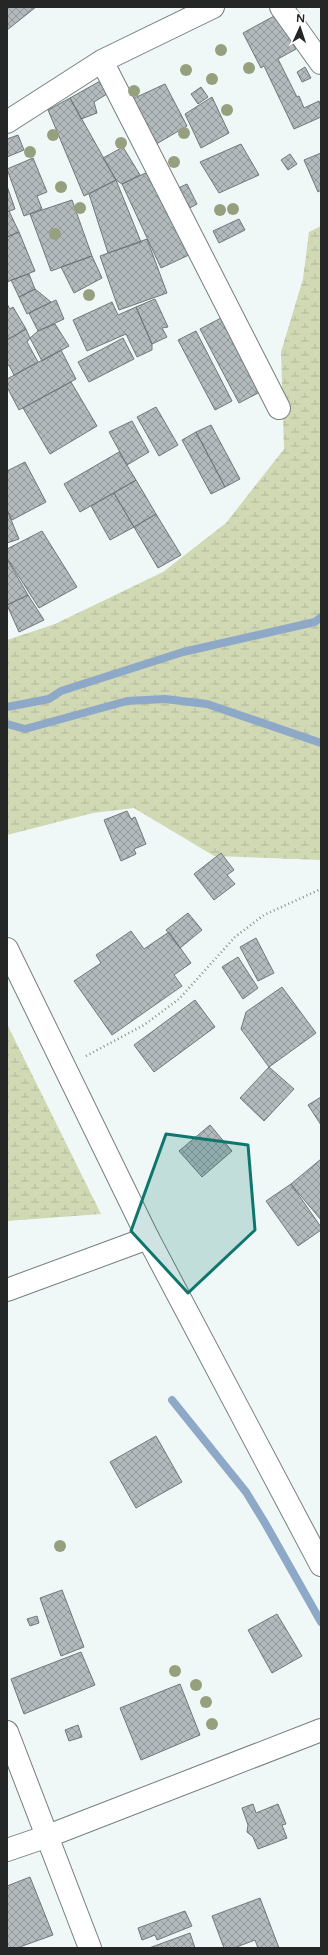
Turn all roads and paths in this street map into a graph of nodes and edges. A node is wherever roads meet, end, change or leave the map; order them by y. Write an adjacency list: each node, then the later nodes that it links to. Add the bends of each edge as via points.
1 (213, 7): 3 (street)
2 (281, 7): 4 (street)
3 (102, 61): 5 (street); 6 (street)
4 (321, 63)
5 (7, 122)
6 (279, 408)
7 (321, 889): 9 (path, via 264,915 235,937 179,999 144,1025)
8 (7, 949): 9 (street)
9 (64, 1067): 10 (street)
10 (148, 1238): 11 (street); 12 (street)
11 (7, 1290)
12 (321, 1566)
13 (321, 1730): 15 (street)
14 (7, 1732): 15 (street)
15 (48, 1836): 16 (street); 17 (street)
16 (7, 1850)
17 (90, 1948)

